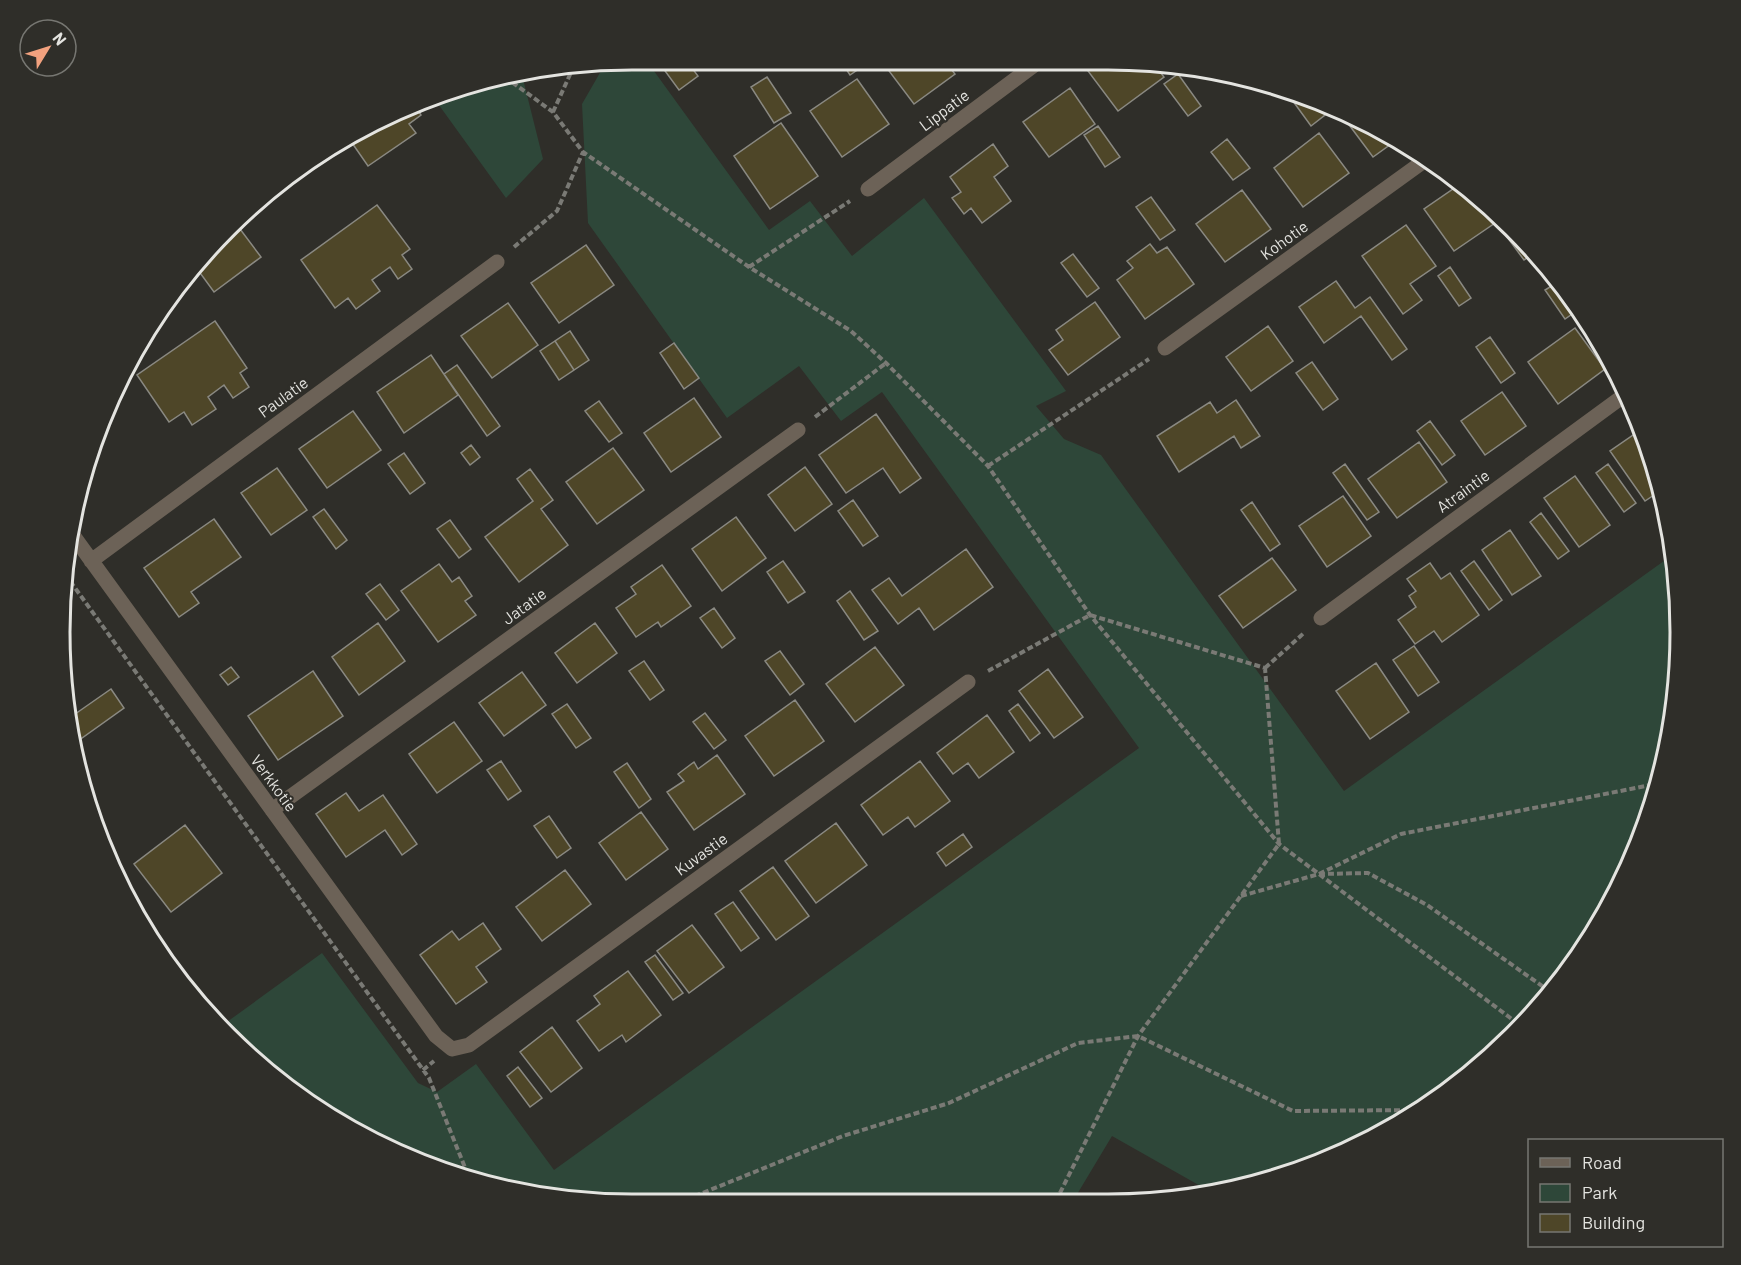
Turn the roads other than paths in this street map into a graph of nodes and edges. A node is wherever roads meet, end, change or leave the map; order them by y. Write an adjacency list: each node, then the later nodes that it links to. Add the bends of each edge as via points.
1 (1028, 70): 3 (street, Lippatie)
2 (1419, 164): 5 (street, Kohotie)
3 (868, 189)
4 (497, 262): 9 (street, Paulatie)
5 (1165, 348)
6 (1620, 399): 10 (street, Atraintie)
7 (798, 430): 12 (street, Jatatie)
8 (78, 542): 9 (street, Verkkotie)
9 (91, 561): 12 (street, Verkkotie)
10 (1321, 618)
11 (968, 682): 13 (street, Kuvastie, via 469,1045)
12 (272, 810): 13 (street, Verkkotie, via 436,1036)
13 (452, 1049)

